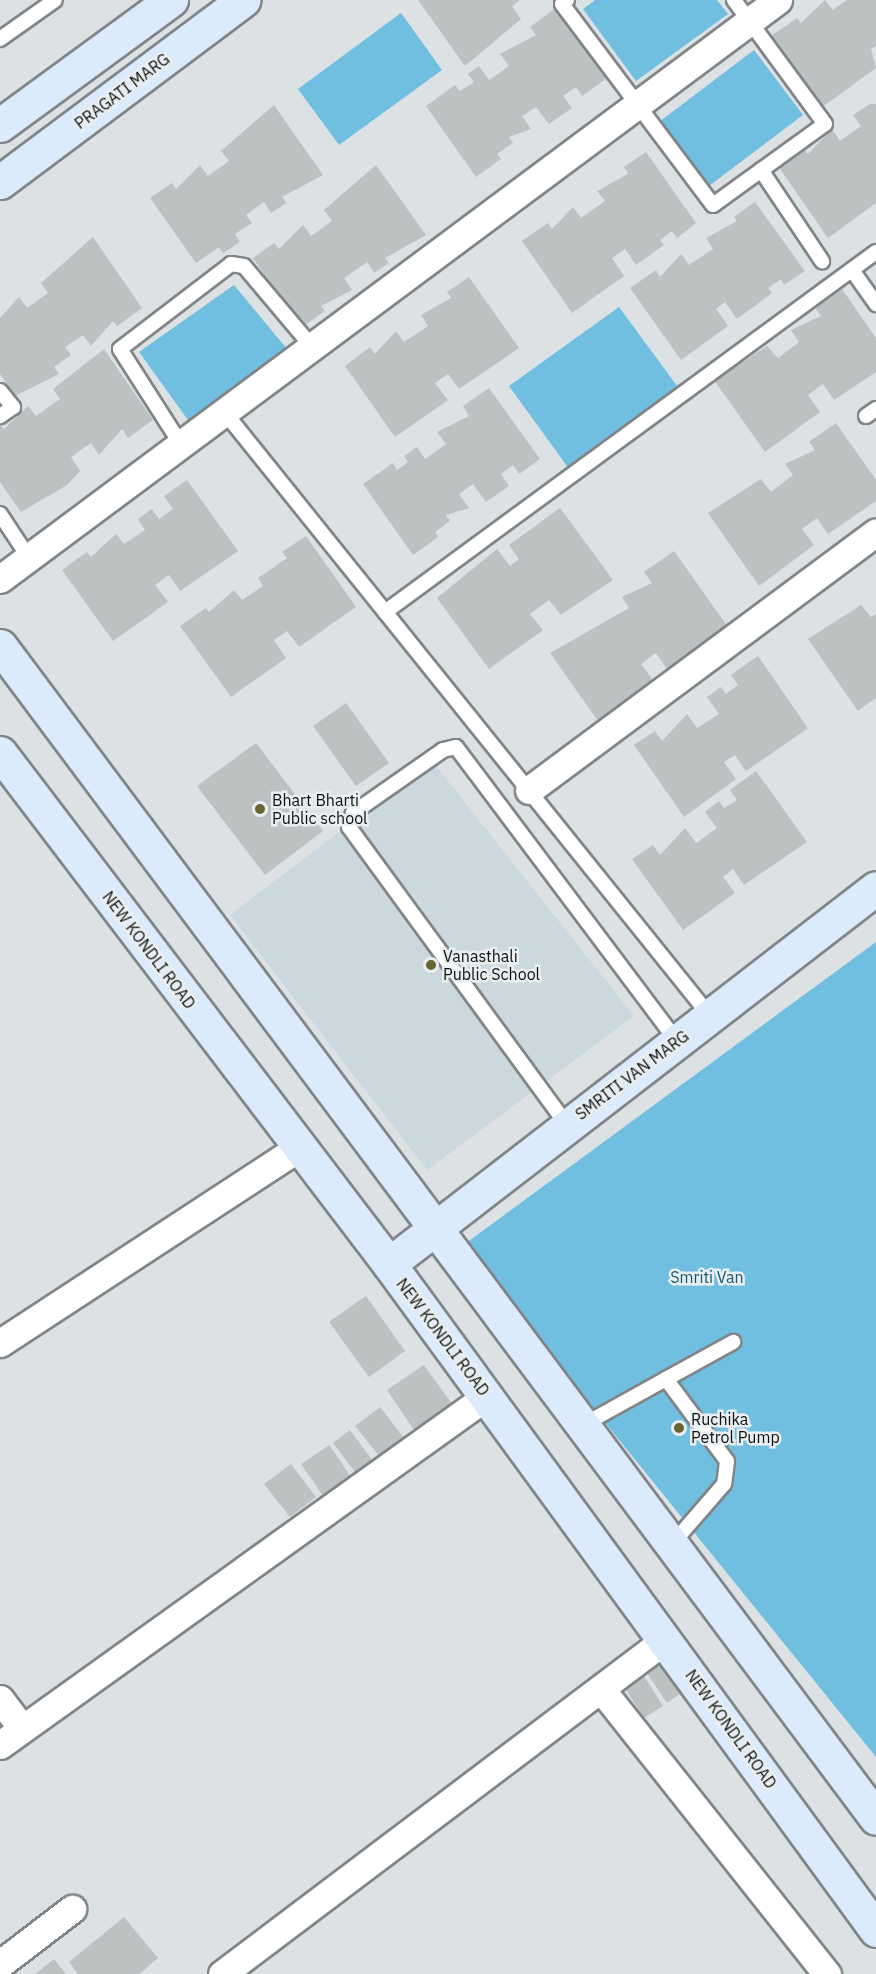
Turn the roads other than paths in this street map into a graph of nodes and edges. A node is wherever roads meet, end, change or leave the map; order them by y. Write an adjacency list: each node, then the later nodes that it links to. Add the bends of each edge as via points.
1 (55, 0): 8 (lane)
2 (171, 0): 10 (street)
3 (243, 0): 12 (street, PRAGATI MARG)
4 (567, 0): 9 (lane, via 562,4)
5 (734, 0): 7 (lane)
6 (778, 0): 7 (street)
7 (751, 21): 9 (street); 11 (lane, via 825,124)
8 (0, 39)
9 (640, 106): 11 (lane, via 713,205); 17 (street)
10 (0, 125)
11 (761, 170): 14 (lane)
12 (0, 182)
13 (876, 252): 15 (lane)
14 (822, 261)
15 (852, 270): 16 (lane); 26 (lane)
16 (876, 304)
17 (314, 349): 19 (street); 21 (lane, via 244,266 231,264 120,349)
18 (0, 391): 20 (lane, via 13,407)
19 (226, 414): 21 (street); 26 (lane)
20 (0, 416)
21 (182, 446): 24 (street)
22 (0, 514): 24 (lane)
23 (876, 532): 29 (street)
24 (29, 558): 25 (street)
25 (0, 579)
26 (385, 612): 29 (lane)
27 (0, 645): 35 (street)
28 (0, 753): 34 (street, NEW KONDLI ROAD)
29 (529, 790): 31 (lane)
30 (876, 888): 31 (street, SMRITI VAN MARG)
31 (710, 1016): 32 (street, SMRITI VAN MARG)
32 (677, 1041): 33 (street, SMRITI VAN MARG); 33 (lane, via 456,747 443,750 353,813 349,826)
33 (567, 1125): 35 (street, SMRITI VAN MARG)
34 (300, 1147): 36 (street, NEW KONDLI ROAD); 37 (street)
35 (435, 1225): 36 (street, SMRITI VAN MARG); 41 (street)
36 (389, 1264): 40 (street, NEW KONDLI ROAD)
37 (1, 1340)
38 (733, 1342): 39 (lane)
39 (666, 1379): 41 (lane); 42 (lane, via 727,1461 724,1484)
40 (487, 1396): 43 (street, NEW KONDLI ROAD); 46 (street)
41 (584, 1425): 42 (street)
42 (672, 1544): 48 (street)
43 (666, 1639): 44 (street); 50 (street, NEW KONDLI ROAD)
44 (601, 1689): 52 (street); 54 (street)
45 (0, 1698): 46 (street)
46 (22, 1728): 47 (street)
47 (0, 1745)
48 (876, 1818)
49 (72, 1909): 51 (street)
50 (876, 1930)
51 (0, 1964)
52 (251, 1964): 53 (street)
53 (222, 1974)
54 (827, 1974)

